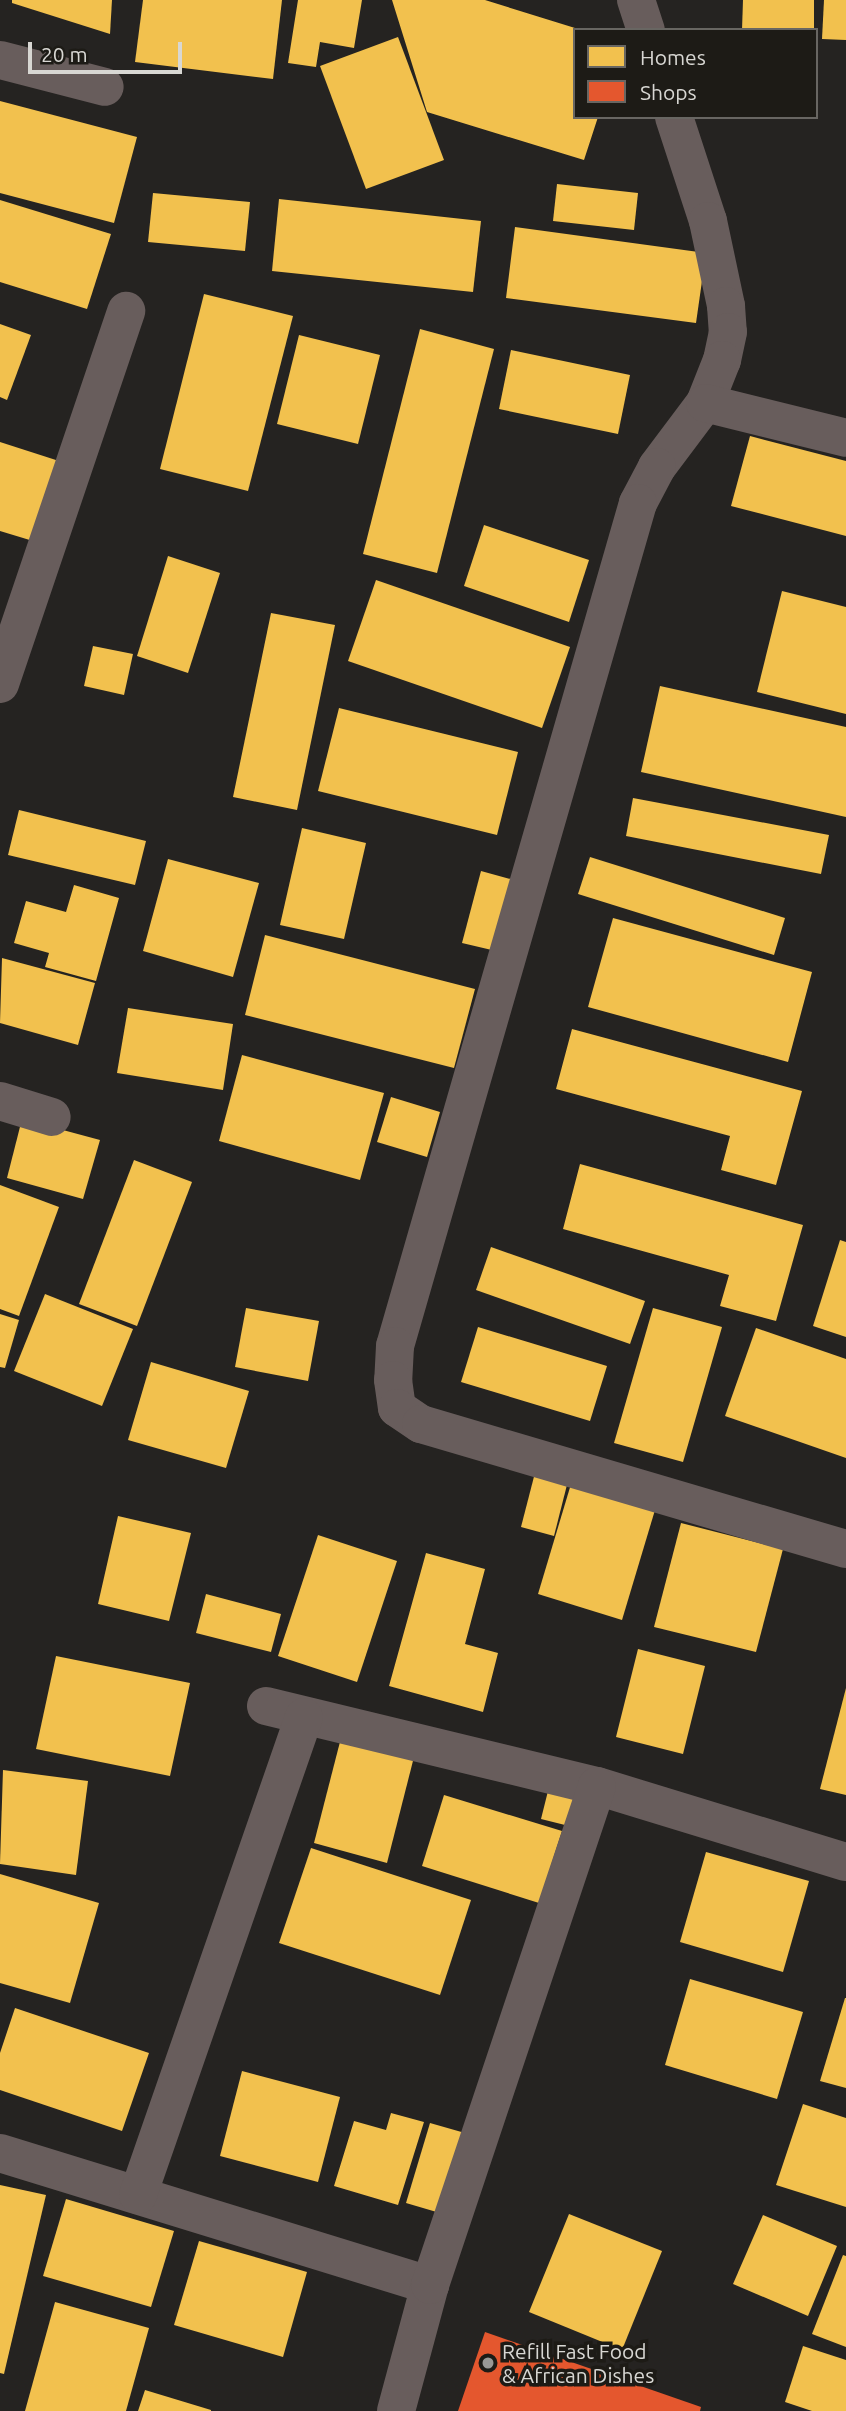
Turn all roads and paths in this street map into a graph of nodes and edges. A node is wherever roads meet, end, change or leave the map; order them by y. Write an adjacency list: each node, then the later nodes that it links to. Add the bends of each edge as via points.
1 (635, 0): 2 (street)
2 (645, 28)
3 (0, 60): 4 (street)
4 (105, 87)
5 (675, 119): 7 (street, via 708,221 726,306 724,351)
6 (126, 312): 9 (street)
7 (705, 403): 8 (street); 12 (street, via 657,467 638,503 395,1346 397,1408 421,1424)
8 (846, 438)
9 (0, 684)
10 (0, 1101): 11 (street)
11 (52, 1117)
12 (846, 1549)
13 (266, 1706): 14 (street)
14 (304, 1717): 15 (street); 18 (street)
15 (597, 1786): 16 (street); 19 (street)
16 (846, 1862)
17 (0, 2153): 18 (street)
18 (138, 2195): 19 (street)
19 (430, 2285): 20 (street)
20 (396, 2411)

